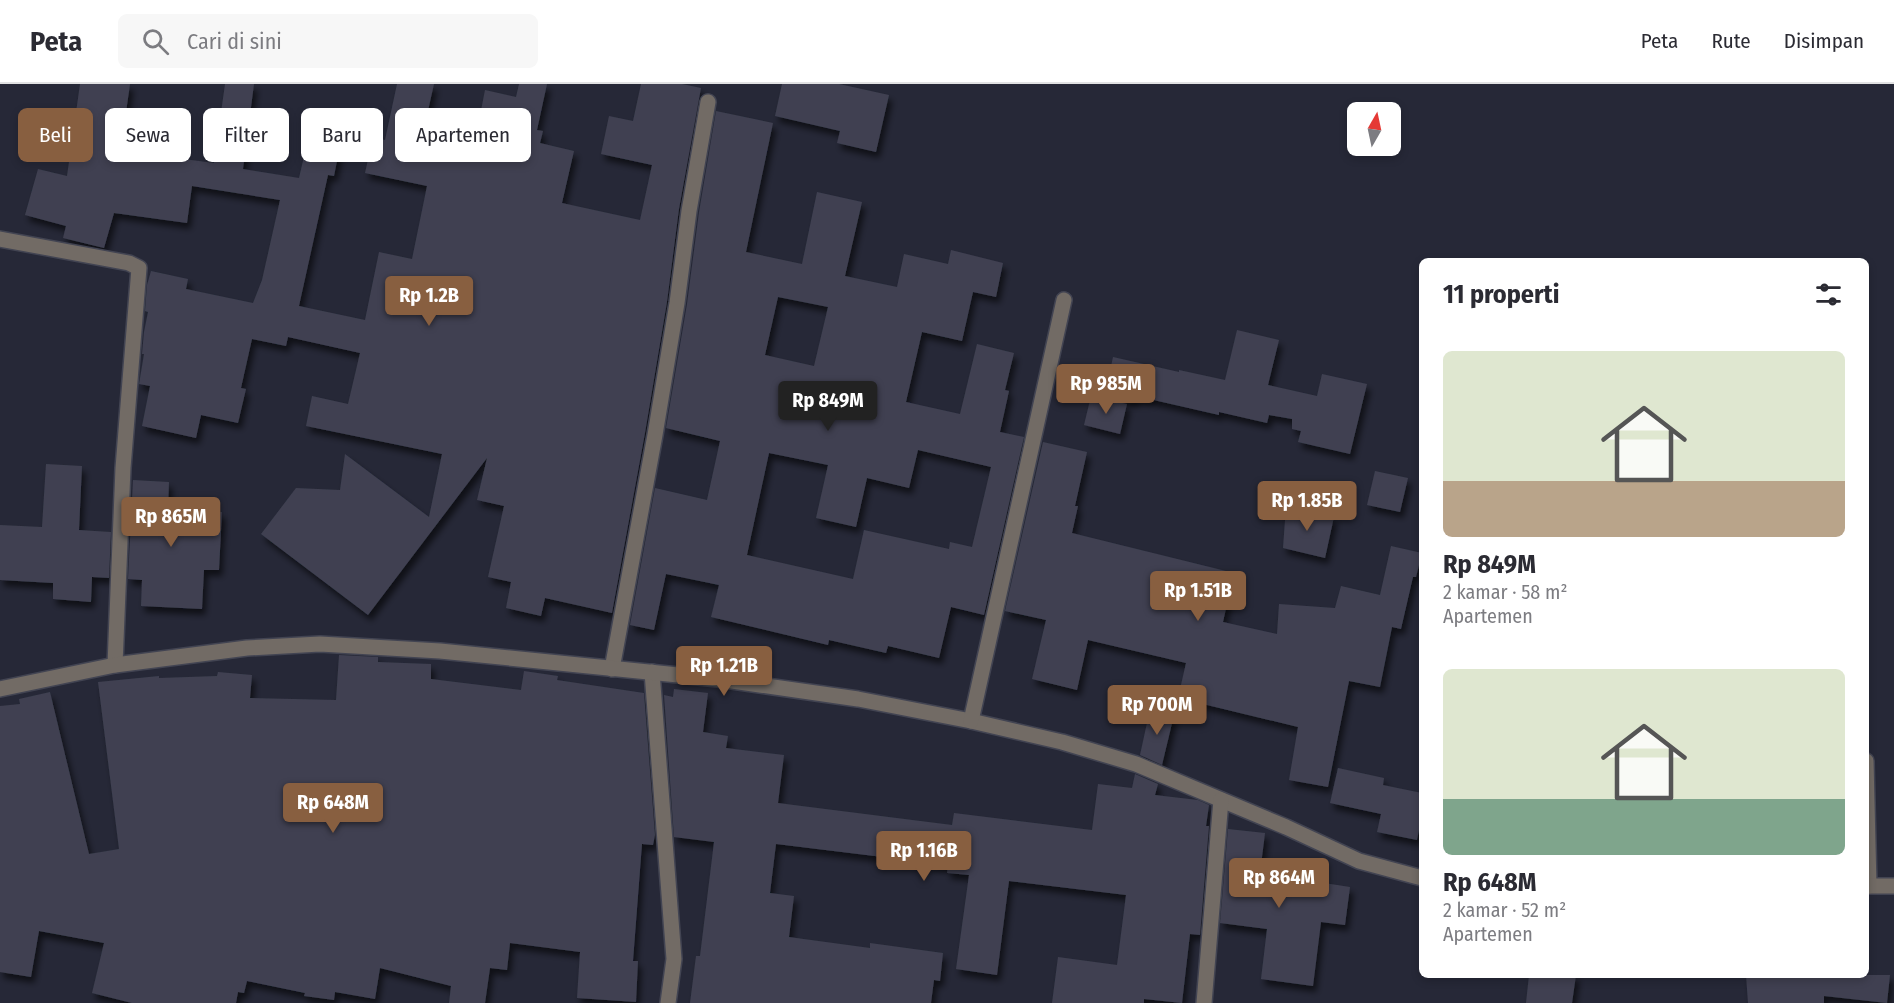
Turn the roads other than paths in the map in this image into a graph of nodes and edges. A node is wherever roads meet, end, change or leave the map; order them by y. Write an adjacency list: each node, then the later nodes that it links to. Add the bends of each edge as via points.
1 (708, 102): 5 (street, via 655,435)
2 (0, 239): 4 (street, via 139,268 123,468)
3 (1064, 300): 8 (street)
4 (115, 665): 5 (street, via 247,648 320,644 440,651); 7 (street)
5 (612, 669): 6 (street)
6 (652, 672): 8 (street, via 858,699); 13 (street, via 674,959)
7 (0, 689)
8 (971, 721): 9 (street, via 1062,742 1136,765)
9 (1221, 801): 10 (street, via 1359,861); 14 (street)
10 (1419, 877)
11 (1869, 886): 12 (street)
12 (1894, 886)
13 (668, 1003)
14 (1204, 1003)

